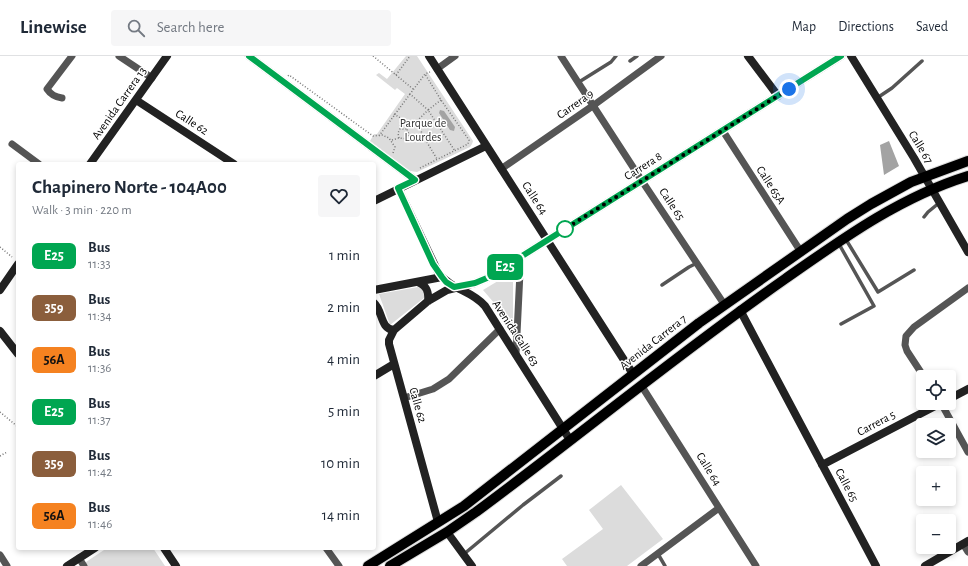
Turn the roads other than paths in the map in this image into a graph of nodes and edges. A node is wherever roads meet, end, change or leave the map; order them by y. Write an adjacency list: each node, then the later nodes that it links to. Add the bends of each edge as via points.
1 (72, 56): 20 (street, via 47,89 56,97)
2 (119, 56): 17 (street)
3 (167, 56): 17 (street, Avenida Carrera 13)
4 (249, 56): 34 (street)
5 (428, 56): 16 (street, Calle 64)
6 (455, 56): 16 (street)
7 (561, 56): 18 (street, Calle 65)
8 (616, 56): 18 (lane, via 611,62)
9 (636, 56): 14 (lane)
10 (661, 56): 23 (street, Carrera 9)
11 (748, 56): 19 (street)
12 (841, 56): 19 (street, Carrera 8)
13 (851, 56): 21 (street, Calle 67)
14 (630, 61)
15 (922, 62): 21 (lane)
16 (437, 69): 26 (street, Calle 64)
17 (152, 78): 22 (street, Avenida Carrera 13)
18 (579, 82): 23 (street, Calle 65)
19 (778, 96): 24 (street, Carrera 8)
20 (62, 98)
21 (877, 98): 32 (street, Calle 67)
22 (136, 100): 29 (street, Avenida Carrera 13); 30 (street, Calle 62)
23 (594, 106): 31 (street, Carrera 9); 35 (street, Calle 65)
24 (723, 131): 35 (street, Carrera 8); 43 (street, Calle 65A)
25 (12, 144): 28 (street)
26 (486, 146): 31 (street, Calle 64); 34 (street)
27 (968, 161): 32 (main road, Avenida Carrera 7)
28 (36, 162)
29 (91, 162)
30 (231, 162)
31 (501, 169): 41 (street, Calle 64)
32 (925, 176): 37 (street, Calle 67); 43 (main road, Avenida Carrera 7, via 871,204)
33 (968, 176): 37 (main road)
34 (415, 180): 36 (street)
35 (642, 181): 41 (street, Carrera 8); 46 (street, Calle 65)
36 (398, 188): 38 (street); 49 (street, Avenida Calle 63, via 433,264)
37 (932, 189): 39 (street, Calle 67); 42 (main road, via 876,218)
38 (376, 200)
39 (940, 203): 40 (lane); 44 (street, Calle 67)
40 (924, 217)
41 (547, 240): 45 (street, Carrera 8); 68 (street, Calle 64)
42 (842, 240): 48 (lane, via 878,292); 59 (main road); 60 (lane, via 874,306)
43 (801, 252): 57 (main road, Avenida Carrera 7)
44 (968, 252)
45 (511, 263): 52 (street, Carrera 8, via 480,281); 65 (street, via 518,267 520,272)
46 (697, 263): 51 (lane); 57 (street, Calle 65)
47 (16, 267): 54 (street)
48 (914, 270)
49 (442, 277): 50 (street); 52 (street, Avenida Calle 63)
50 (418, 282): 55 (street); 56 (street, via 426,287)
51 (662, 286)
52 (454, 287): 56 (street); 61 (street, Avenida Calle 63, via 480,301)
53 (968, 288): 67 (street, via 914,327 906,336 905,345)
54 (0, 290)
55 (376, 290)
56 (428, 301): 62 (street)
57 (724, 304): 68 (main road, Avenida Carrera 7)
58 (376, 306): 62 (street, via 385,325)
59 (740, 310): 70 (main road); 79 (street, Calle 65)
60 (841, 324)
61 (500, 329): 65 (street, Avenida Calle 63); 73 (street, via 449,379 433,389)
62 (394, 330): 66 (street, Calle 62, via 389,344)
63 (0, 331): 64 (street)
64 (16, 351)
65 (516, 354): 76 (street, Avenida Calle 63)
66 (394, 364): 69 (street); 73 (street, Calle 62)
67 (920, 370)
68 (634, 374): 76 (main road, Avenida Carrera 7)
69 (376, 375)
70 (641, 385): 77 (main road); 81 (street, Calle 64)
71 (968, 389): 72 (street)
72 (956, 395)
73 (404, 398): 82 (street, Calle 62)
74 (928, 410): 79 (street, Carrera 5)
75 (945, 410): 78 (street)
76 (563, 429): 77 (street, Avenida Calle 63); 82 (main road, Avenida Carrera 7, via 469,502)
77 (570, 440): 83 (main road, via 486,505)
78 (968, 452)
79 (822, 465): 104 (street, Calle 65)
80 (561, 476): 89 (lane)
81 (719, 508): 90 (street); 103 (street, Calle 64)
82 (438, 522): 98 (main road, Avenida Carrera 7)
83 (446, 532): 89 (street); 99 (main road)
84 (966, 543): 88 (street); 105 (street)
85 (92, 550): 92 (street)
86 (165, 550): 96 (street)
87 (327, 550): 97 (street)
88 (968, 552)
89 (463, 554): 100 (street)
90 (658, 554): 101 (street); 102 (lane)
91 (0, 555): 93 (street)
92 (79, 558): 94 (street); 95 (street)
93 (6, 566)
94 (67, 566)
95 (84, 566)
96 (176, 566)
97 (338, 566)
98 (368, 566)
99 (390, 566)
100 (472, 566)
101 (642, 566)
102 (665, 566)
103 (756, 566)
104 (876, 566)
105 (925, 566)

